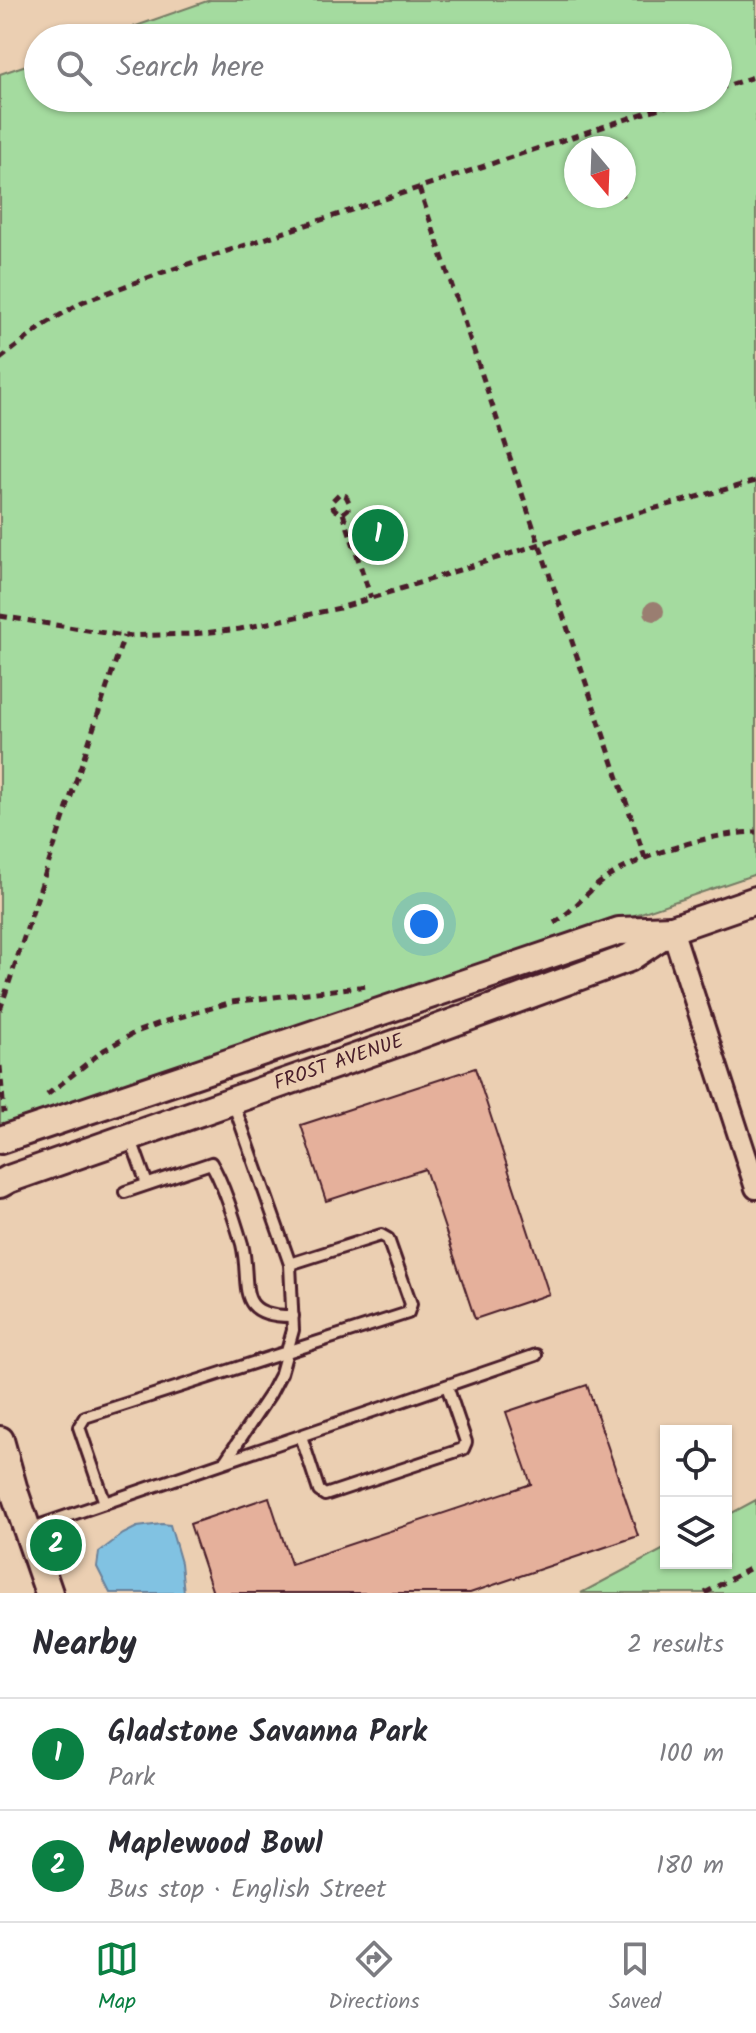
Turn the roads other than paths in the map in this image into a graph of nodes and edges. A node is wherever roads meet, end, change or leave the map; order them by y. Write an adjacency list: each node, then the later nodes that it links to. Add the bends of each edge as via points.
1 (756, 900): 2 (street, FROST AVENUE)
2 (672, 929): 3 (street, FROST AVENUE, via 629,958); 5 (street, FROST AVENUE, via 619,931); 8 (street)
3 (232, 1100): 4 (street, FROST AVENUE); 10 (lane)
4 (129, 1137): 6 (street, FROST AVENUE); 7 (lane)
5 (0, 1140)
6 (0, 1184)
7 (147, 1184): 9 (lane); 11 (lane, via 211,1163 242,1247 250,1299 263,1313)
8 (756, 1188)
9 (125, 1192)
10 (290, 1264): 11 (lane); 12 (lane, via 381,1235 388,1239 411,1304 408,1313)
11 (293, 1316): 12 (lane)
12 (290, 1350): 17 (lane, via 270,1394); 20 (lane, via 81,1420)
13 (536, 1355): 14 (lane)
14 (447, 1386): 15 (lane); 15 (lane, via 466,1442 463,1449 325,1495 319,1491)
15 (301, 1436): 17 (lane)
16 (0, 1440): 19 (street)
17 (226, 1460): 20 (lane)
18 (0, 1461): 19 (street)
19 (15, 1494): 21 (street)
20 (105, 1503): 21 (lane)
21 (27, 1530): 22 (street)
22 (49, 1593)

